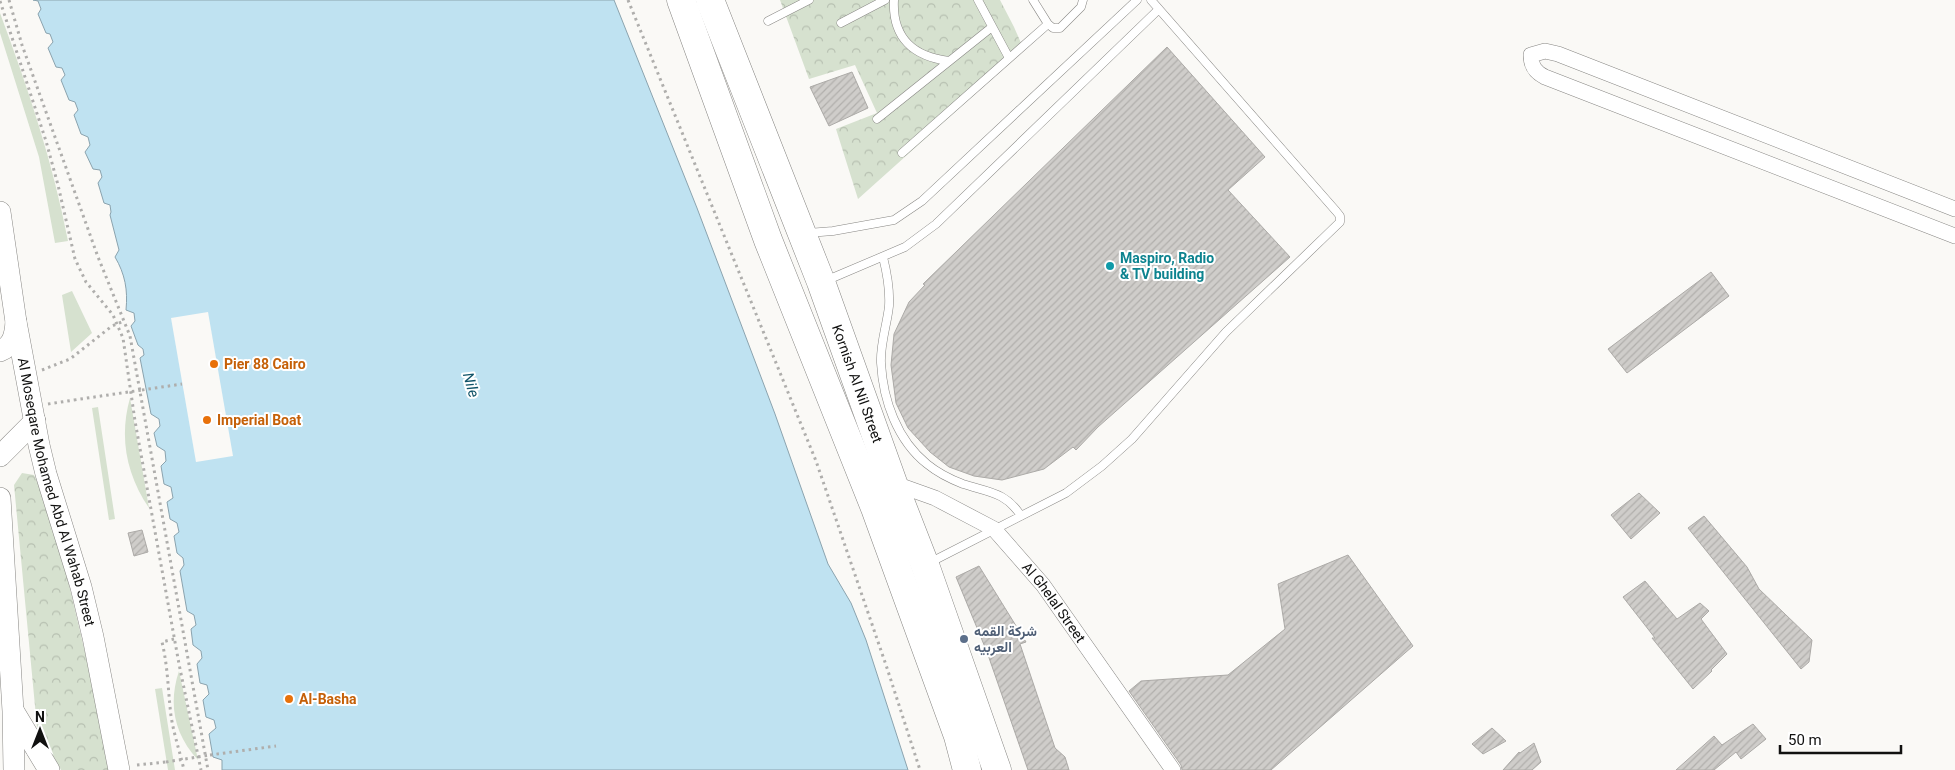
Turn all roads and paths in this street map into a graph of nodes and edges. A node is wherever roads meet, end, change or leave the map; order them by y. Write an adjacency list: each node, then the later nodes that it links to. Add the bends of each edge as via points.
1 (9, 0): 29 (path, via 98,257)
2 (628, 0): 51 (path, via 816,461)
3 (681, 0): 52 (highway, Kornish Al Nil Street, via 768,240 876,508 958,736)
4 (710, 0): 25 (highway, Kornish Al Nil Street)
5 (809, 0): 15 (lane)
6 (885, 0): 16 (lane)
7 (894, 0): 20 (lane, via 898,30 906,42 916,52 932,59)
8 (978, 0): 18 (lane)
9 (1033, 0): 17 (lane)
10 (1083, 0): 17 (lane, via 1060,28)
11 (1137, 0): 25 (lane, via 922,201 894,220)
12 (1152, 0): 14 (lane)
13 (0, 1): 31 (path, via 46,141 75,258 86,282)
14 (1160, 9): 27 (lane, via 936,224 905,247); 39 (lane, via 1336,211 1340,222 1226,332 1132,439 1066,493)
15 (768, 21)
16 (842, 23)
17 (1048, 24): 19 (lane)
18 (992, 27): 19 (lane); 20 (lane)
19 (1008, 58): 22 (lane)
20 (949, 61): 21 (lane)
21 (877, 119)
22 (902, 153)
23 (1955, 210): 26 (street, via 1558,54 1545,51 1532,55 1534,69 1545,77)
24 (0, 212): 30 (street, Al Moseqare Mohamed Abd Al Wahab Street)
25 (802, 233): 28 (highway, Kornish Al Nil Street)
26 (1955, 236)
27 (883, 257): 28 (lane); 39 (lane, via 889,305 881,362 889,412 925,463 944,476 1005,498)
28 (821, 282): 37 (highway, Kornish Al Nil Street)
29 (124, 321): 31 (path); 50 (path, via 134,353)
30 (16, 322): 32 (street, via 14,338); 33 (street, Al Moseqare Mohamed Abd Al Wahab Street)
31 (117, 323): 33 (path, via 70,359 47,369); 42 (path, via 125,351)
32 (0, 351)
33 (26, 373): 35 (street, Al Moseqare Mohamed Abd Al Wahab Street)
34 (182, 384): 35 (path, bridge, via 74,400)
35 (33, 414): 36 (street); 45 (street, Al Moseqare Mohamed Abd Al Wahab Street, via 46,474 82,587)
36 (0, 456)
37 (893, 483): 40 (street, Al Ghelal Street, via 935,498); 41 (highway, Kornish Al Nil Street)
38 (0, 498): 43 (street)
39 (1022, 516): 40 (lane)
40 (994, 529): 41 (lane); 54 (street, Al Ghelal Street, via 1043,585)
41 (925, 565): 53 (highway, Kornish Al Nil Street)
42 (174, 639): 48 (path, via 162,642 171,715); 49 (path)
43 (13, 711): 46 (street); 47 (street)
44 (276, 746): 45 (path, bridge)
45 (119, 768)
46 (14, 770)
47 (49, 770)
48 (184, 770)
49 (201, 770)
50 (208, 770)
51 (920, 770)
52 (967, 770)
53 (997, 770)
54 (1173, 770)

